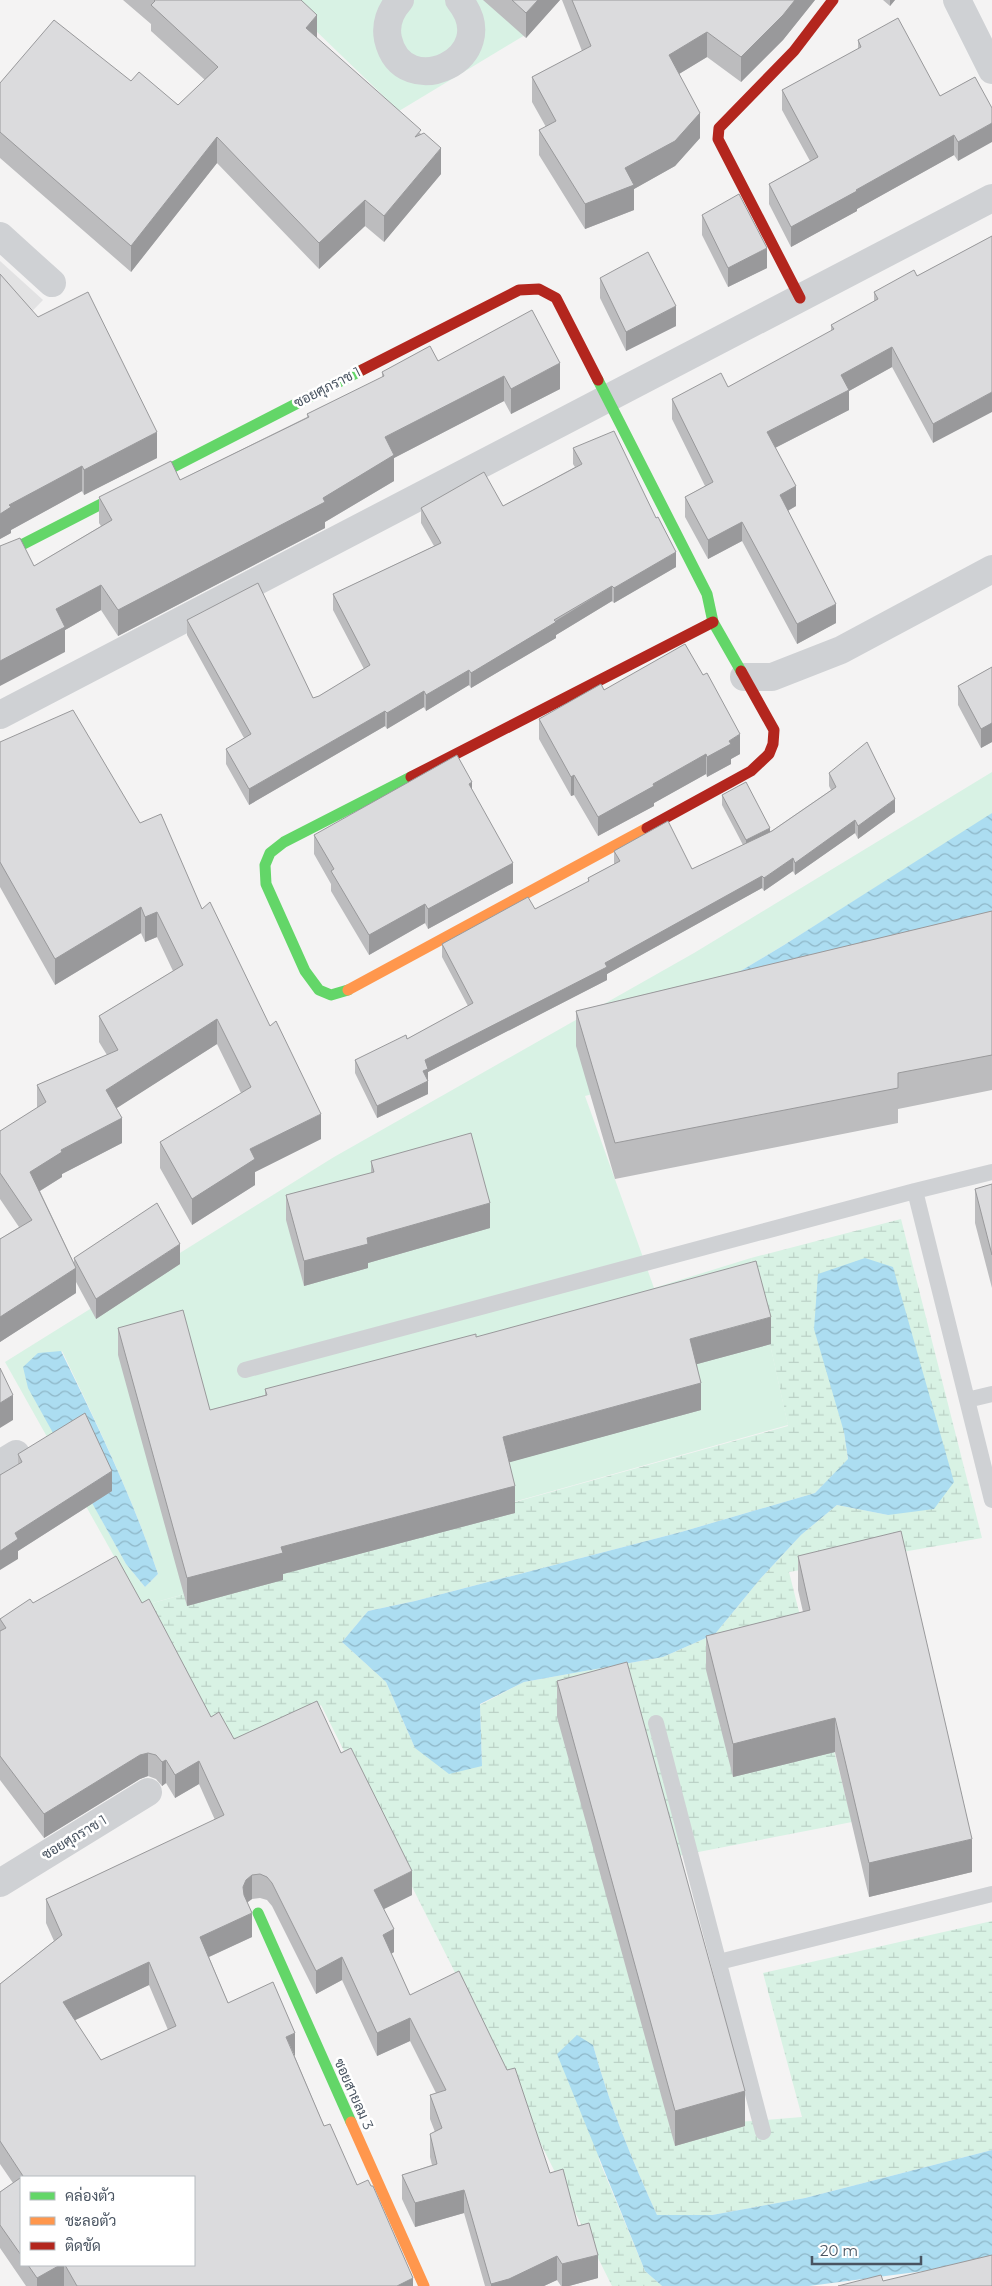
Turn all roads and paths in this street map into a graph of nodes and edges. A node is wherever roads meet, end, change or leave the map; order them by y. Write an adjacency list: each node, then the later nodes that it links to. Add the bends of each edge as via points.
1 (459, 0): 4 (street, via 471,23 465,51 451,65 432,72 406,65 396,57 387,32)
2 (833, 0): 9 (street, via 822,18 782,64 719,128 718,139)
3 (958, 0): 5 (street)
4 (393, 2)
5 (992, 70)
6 (992, 198): 9 (street)
7 (0, 236): 8 (street)
8 (52, 283)
9 (800, 298): 10 (street)
10 (607, 397): 11 (street, ซอยศุภราช 1, via 556,298 545,289 519,290); 13 (street, ซอยศุภราช 1, via 707,594); 15 (street)
11 (0, 556)
12 (992, 569): 14 (street, via 841,650 772,677)
13 (713, 622): 14 (street, ซอยศุภราช 1); 14 (street, ซอยศุภราช 1, via 284,842 270,853 265,865 266,884 305,972 319,990 331,995 345,992 751,771 774,746 774,730)
14 (744, 677)
15 (0, 716)
16 (992, 1172): 17 (lane)
17 (915, 1191): 18 (lane); 20 (lane)
18 (245, 1370)
19 (992, 1394): 20 (lane)
20 (967, 1400): 21 (lane)
21 (992, 1500)
22 (656, 1723): 27 (lane)
23 (148, 1792): 24 (street, ซอยศุภราช 1)
24 (0, 1883)
25 (992, 1894): 27 (lane)
26 (258, 1913): 29 (street, ซอยสายลม 3)
27 (718, 1962): 28 (lane)
28 (763, 2132)
29 (424, 2286)

